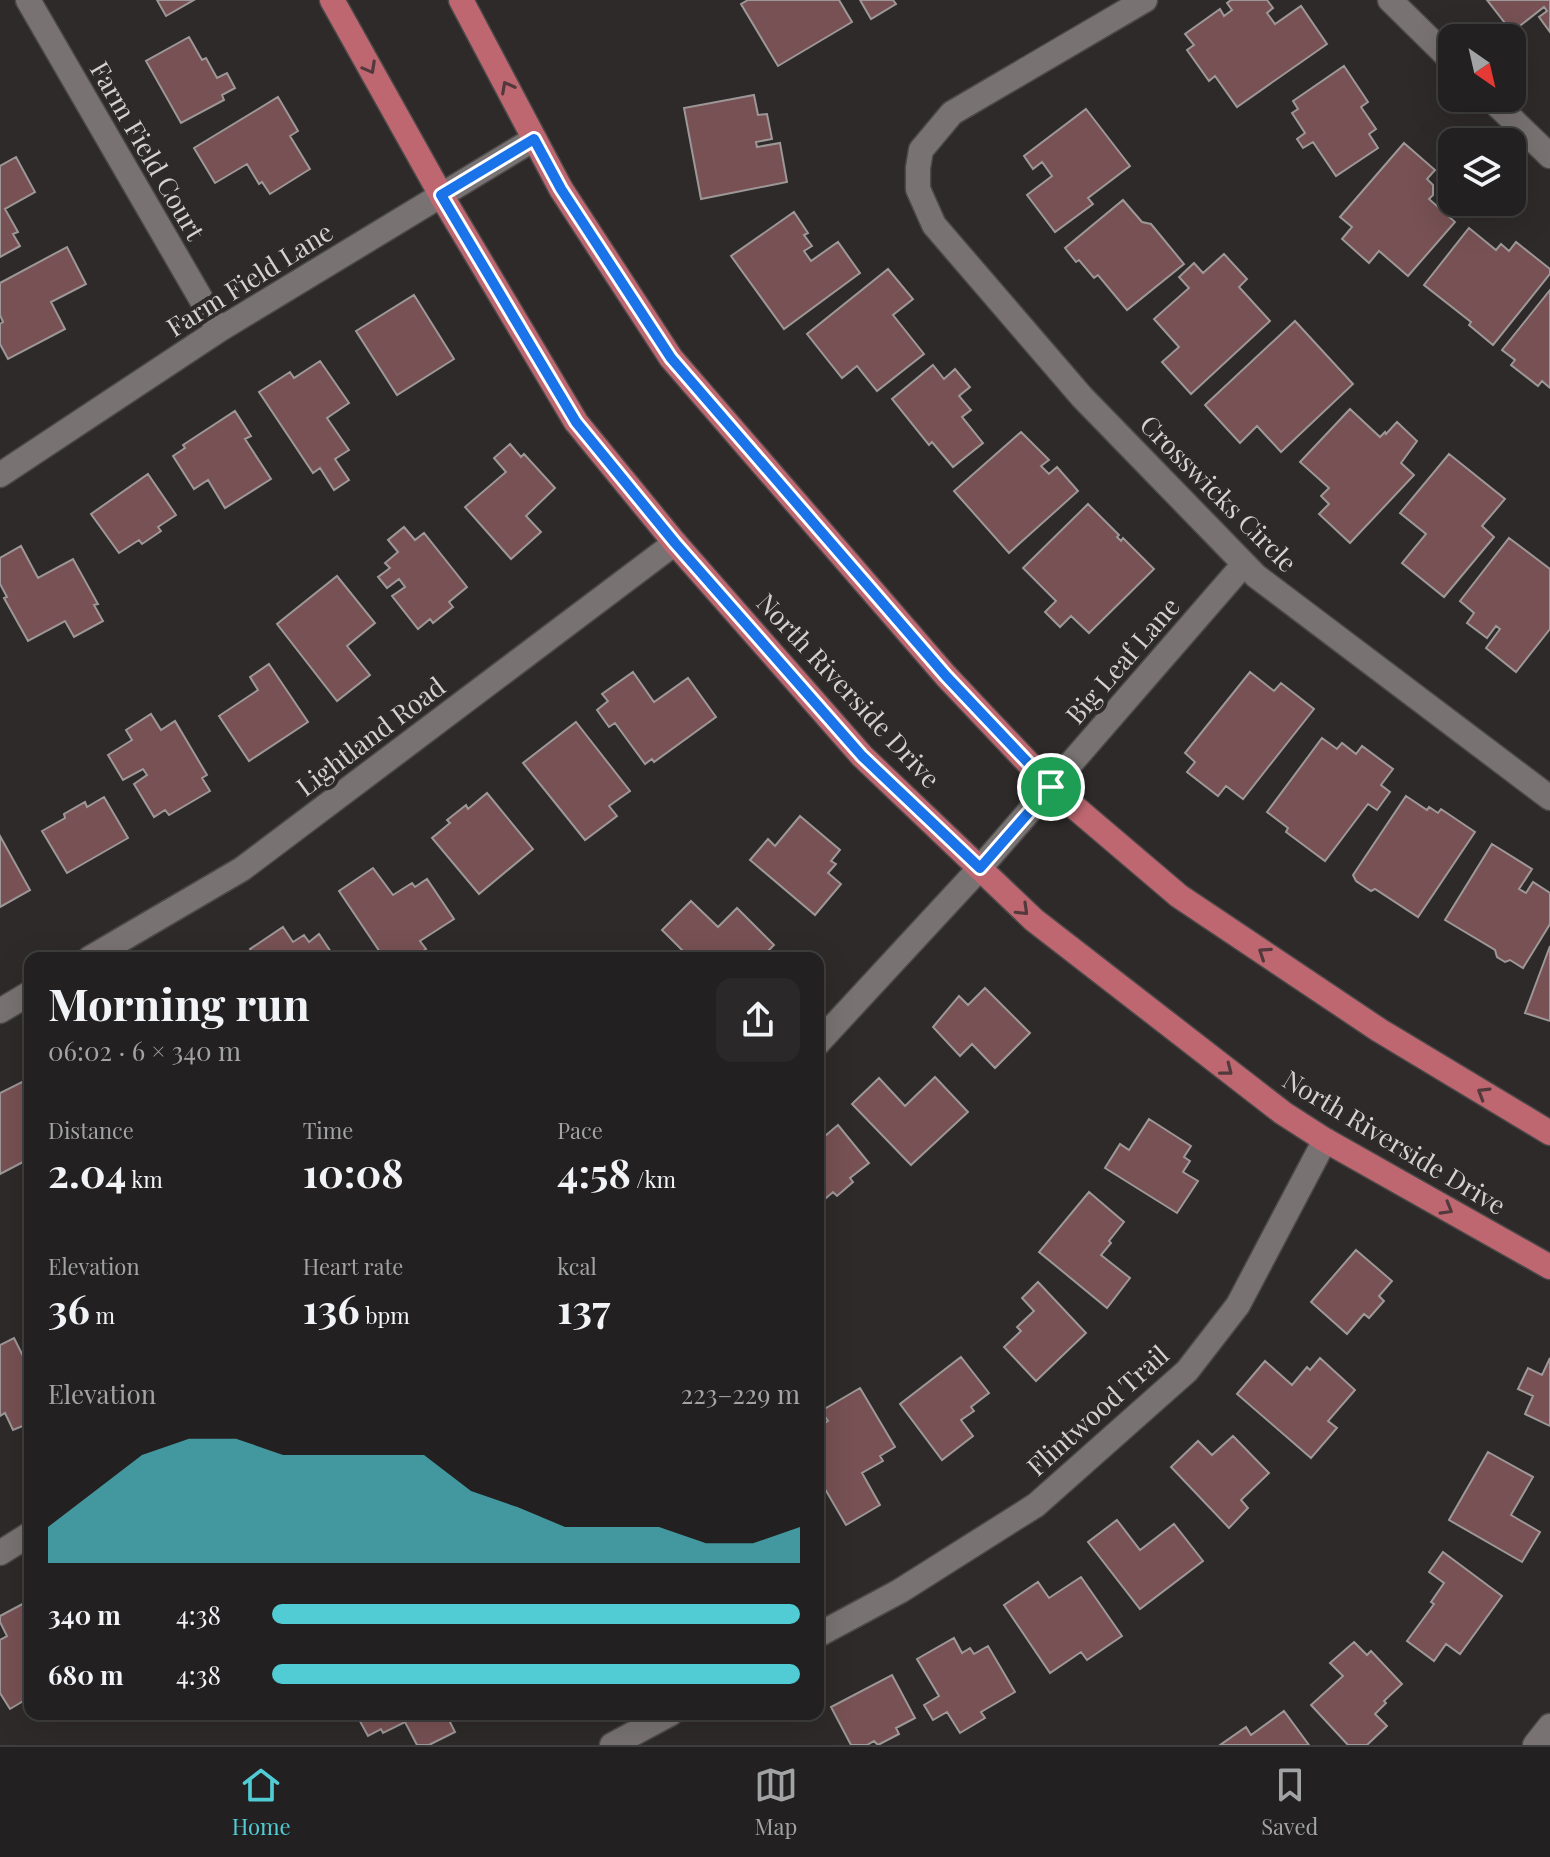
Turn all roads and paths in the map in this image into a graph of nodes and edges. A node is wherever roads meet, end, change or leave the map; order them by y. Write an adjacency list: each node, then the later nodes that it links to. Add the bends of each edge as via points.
1 (28, 0): 11 (street, Farm Field Court)
2 (332, 0): 10 (main road, North Riverside Drive, one-way to 10)
3 (461, 0): 8 (main road, one-way to 3)
4 (1145, 0): 14 (street, Crosswicks Circle, via 952,113 921,150 918,189 934,225 1082,397)
5 (1390, 0): 6 (street)
6 (1438, 47)
7 (1504, 112): 9 (street)
8 (534, 139): 10 (street, Farm Field Lane); 15 (main road, via 671,358 946,676)
9 (1550, 156)
10 (441, 195): 11 (street, Farm Field Lane); 13 (main road, North Riverside Drive, via 576,422)
11 (219, 330): 12 (street, Farm Field Lane)
12 (0, 475)
13 (675, 543): 17 (main road, North Riverside Drive, via 862,756); 18 (street, Lightland Road, via 242,869)
14 (1244, 564): 15 (street, Big Leaf Lane); 16 (street, Crosswicks Circle)
15 (1051, 787): 17 (street, Big Leaf Lane); 22 (main road, one-way to 15, via 1379,1030 1179,896)
16 (1550, 798)
17 (980, 868): 21 (street, Big Leaf Lane); 23 (main road, North Riverside Drive, one-way to 23, via 1047,930)
18 (100, 952)
19 (24, 997): 20 (street)
20 (0, 1011)
21 (824, 1037)
22 (1550, 1133)
23 (1325, 1140): 24 (main road, North Riverside Drive, one-way to 24); 27 (street, Flintwood Trail, via 1238,1305 1187,1371 1036,1505 900,1591)
24 (1550, 1267)
25 (24, 1538): 26 (street)
26 (0, 1553)
27 (824, 1632)
28 (659, 1720): 29 (street)
29 (612, 1745)

